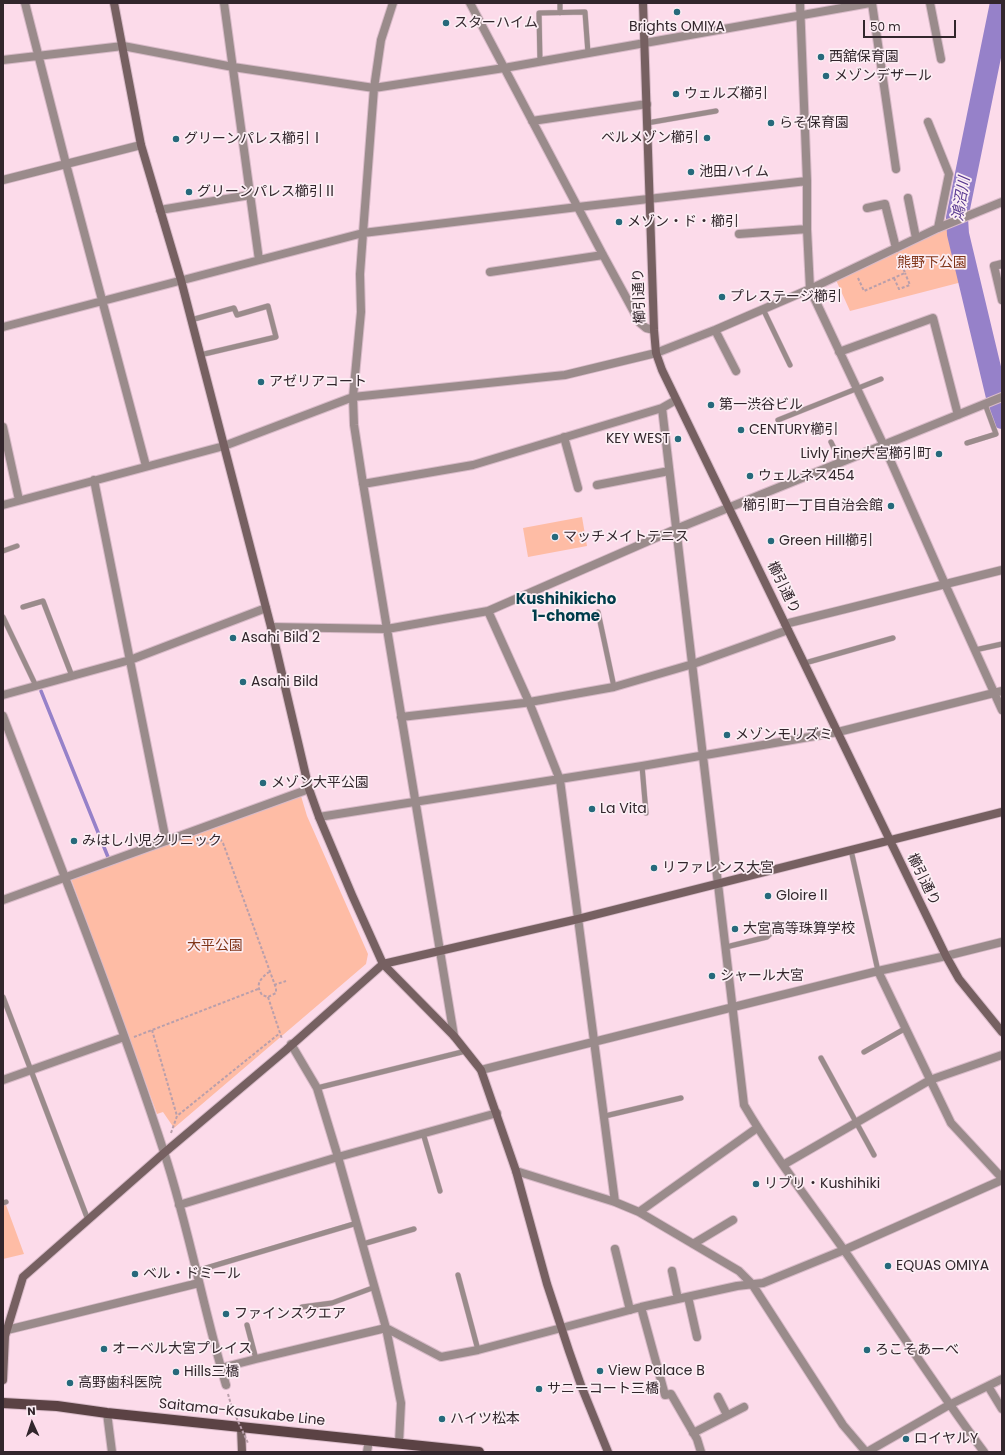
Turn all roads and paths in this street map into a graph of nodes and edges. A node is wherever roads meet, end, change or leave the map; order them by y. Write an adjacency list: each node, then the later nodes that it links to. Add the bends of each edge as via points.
1 (25, 3): 16 (street)
2 (114, 3): 14 (street)
3 (224, 3): 20 (street)
4 (393, 3): 22 (street, via 381,40)
5 (470, 3): 21 (street)
6 (560, 3): 11 (lane)
7 (643, 3): 13 (street, 櫛引通り)
8 (800, 3): 12 (street)
9 (871, 3): 12 (street); 30 (street)
10 (930, 3): 17 (street)
11 (560, 13): 15 (lane, via 585,12); 19 (lane, via 539,13)
12 (800, 15): 13 (street); 32 (street)
13 (645, 44): 15 (street); 23 (street, 櫛引通り)
14 (122, 46): 16 (street); 20 (street); 28 (street)
15 (588, 53): 19 (street)
16 (39, 55): 18 (street); 29 (street)
17 (941, 59)
18 (3, 60)
19 (540, 62): 21 (street)
20 (233, 67): 22 (street); 33 (street)
21 (504, 68): 22 (street); 25 (street)
22 (374, 88): 42 (street)
23 (647, 104): 25 (street); 27 (street, 櫛引通り)
24 (716, 111): 27 (lane)
25 (532, 121): 37 (street)
26 (928, 122): 40 (street, via 949,174)
27 (647, 123): 35 (street, 櫛引通り)
28 (141, 145): 29 (street); 39 (street)
29 (66, 164): 31 (street); 56 (street)
30 (896, 169)
31 (3, 180)
32 (807, 181): 35 (street); 41 (street)
33 (250, 195): 39 (street); 47 (street)
34 (908, 198): 44 (street)
35 (649, 199): 37 (street); 60 (street, 櫛引通り)
36 (1002, 202): 40 (street)
37 (578, 206): 42 (street); 46 (street)
38 (867, 208): 45 (street, via 885,204)
39 (160, 210): 53 (street)
40 (938, 228): 44 (street)
41 (807, 229): 43 (street); 54 (street)
42 (363, 233): 47 (street); 69 (street, via 361,312)
43 (739, 234)
44 (916, 238): 45 (street)
45 (896, 248): 49 (street); 51 (path)
46 (603, 255): 50 (street); 60 (street, via 640,322 646,328)
47 (259, 260): 53 (street)
48 (1002, 264): 55 (street, via 994,266)
49 (853, 268): 52 (path, via 864,291); 54 (street)
50 (490, 272)
51 (905, 273): 52 (path); 52 (path, via 910,285 899,289)
52 (894, 278)
53 (181, 280): 56 (street); 58 (street)
54 (810, 289): 57 (street); 63 (street)
55 (1002, 300)
56 (102, 301): 59 (street); 84 (street)
57 (763, 309): 61 (street); 65 (lane)
58 (191, 320): 64 (street); 64 (lane, via 234,308 236,315 268,306 276,337)
59 (3, 327)
60 (654, 330): 62 (street, 櫛引通り)
61 (716, 330): 62 (street); 66 (street)
62 (656, 352): 69 (street, via 565,375); 71 (street, 櫛引通り)
63 (839, 352): 68 (street); 74 (street, via 933,318)
64 (200, 355): 81 (street)
65 (790, 365)
66 (736, 371)
67 (881, 380): 68 (lane)
68 (856, 388): 75 (lane); 82 (street)
69 (353, 397): 81 (street); 87 (street, via 354,425)
70 (1002, 397): 72 (street)
71 (676, 400): 73 (street); 92 (street, 櫛引通り)
72 (989, 402): 74 (street); 80 (lane, via 996,434)
73 (662, 408): 77 (street); 85 (street)
74 (958, 415): 82 (street)
75 (778, 420)
76 (3, 427): 78 (street)
77 (564, 437): 87 (street, via 473,465); 89 (street)
78 (4, 442): 90 (street)
79 (831, 442): 83 (lane)
80 (967, 443)
81 (224, 446): 84 (street); 99 (street)
82 (884, 446): 83 (street); 97 (street)
83 (841, 463): 92 (street)
84 (146, 466): 86 (street)
85 (669, 471): 88 (street); 93 (street)
86 (94, 480): 90 (street); 109 (street)
87 (363, 484): 105 (street)
88 (597, 485)
89 (578, 488)
90 (19, 500): 91 (street)
91 (3, 505)
92 (730, 508): 93 (street); 104 (street, 櫛引通り)
93 (676, 529): 100 (street); 111 (street)
94 (17, 546): 95 (lane)
95 (3, 551)
96 (1002, 570): 97 (street)
97 (945, 584): 104 (street); 108 (street)
98 (23, 607): 112 (lane, via 43,601)
99 (266, 608): 103 (street); 109 (street)
100 (488, 611): 105 (street); 117 (street)
101 (598, 612): 114 (lane)
102 (3, 617): 113 (lane)
103 (271, 627): 105 (street); 125 (street)
104 (787, 627): 110 (street, 櫛引通り); 111 (street)
105 (387, 629): 120 (street)
106 (893, 638): 110 (lane)
107 (1002, 644): 108 (lane)
108 (975, 650): 115 (street)
109 (130, 660): 112 (street); 132 (street)
110 (805, 663): 121 (street, 櫛引通り)
111 (693, 664): 114 (street); 122 (street)
112 (72, 676): 113 (street)
113 (36, 686): 116 (street)
114 (614, 687): 117 (street)
115 (998, 692): 118 (street); 121 (street)
116 (3, 695)
117 (529, 702): 120 (street); 124 (street)
118 (1002, 710)
119 (3, 716): 134 (street)
120 (401, 717): 126 (street)
121 (838, 732): 122 (street); 131 (street, 櫛引通り)
122 (704, 756): 123 (street); 135 (street)
123 (642, 766): 124 (street); 128 (lane)
124 (560, 780): 126 (street); 137 (street)
125 (309, 789): 129 (street); 130 (street)
126 (415, 802): 129 (street); 141 (street)
127 (1002, 812): 131 (street)
128 (646, 813)
129 (319, 817): 143 (street)
130 (179, 836): 132 (street); 147 (path, via 182,846 212,843 220,839 223,843)
131 (889, 840): 133 (street); 142 (street, 櫛引通り)
132 (166, 841): 134 (street)
133 (851, 850): 135 (street); 144 (lane)
134 (65, 878): 136 (street); 157 (street)
135 (718, 883): 137 (street); 140 (street)
136 (3, 900)
137 (578, 919): 141 (street); 158 (street)
138 (786, 928): 140 (lane, via 773,931 767,937)
139 (1002, 942): 142 (street)
140 (726, 947): 151 (street)
141 (440, 951): 143 (street); 156 (street)
142 (946, 956): 144 (street); 155 (street, 櫛引通り, via 958,979)
143 (383, 964): 156 (street); 159 (street)
144 (878, 971): 151 (street); 152 (street)
145 (269, 972): 148 (path, via 258,984)
146 (286, 981): 147 (path)
147 (274, 986): 150 (path, via 276,993)
148 (258, 989): 150 (path, via 262,995); 153 (path)
149 (3, 997): 164 (lane)
150 (268, 997): 154 (path)
151 (733, 1008): 158 (street); 173 (street, via 744,1105)
152 (906, 1028): 161 (lane); 167 (street)
153 (152, 1030): 154 (path, via 177,1116); 157 (path)
154 (280, 1032): 159 (path)
155 (1002, 1032)
156 (454, 1036): 160 (street)
157 (125, 1039): 164 (street); 175 (street)
158 (595, 1041): 165 (street); 171 (street)
159 (289, 1047): 168 (street); 175 (street)
160 (466, 1051): 165 (street); 168 (lane)
161 (864, 1052)
162 (1002, 1056): 167 (street)
163 (821, 1058): 172 (lane)
164 (31, 1070): 166 (street); 185 (lane)
165 (481, 1070): 170 (street)
166 (3, 1080)
167 (930, 1080): 172 (street); 180 (street, via 951,1123)
168 (316, 1088): 177 (street)
169 (681, 1098): 171 (lane)
170 (497, 1114): 174 (street); 179 (street)
171 (605, 1116): 182 (street)
172 (856, 1122): 176 (lane); 178 (street)
173 (758, 1128): 178 (street); 184 (street)
174 (423, 1133): 177 (street); 181 (lane)
175 (164, 1153): 183 (street); 185 (street)
176 (874, 1155)
177 (338, 1157): 183 (street); 187 (street)
178 (782, 1165): 192 (street)
179 (516, 1171): 182 (street); 206 (street, via 547,1284)
180 (1002, 1179): 192 (street)
181 (440, 1191)
182 (615, 1202): 184 (street)
183 (179, 1205): 194 (street)
184 (639, 1212): 190 (street)
185 (88, 1220): 207 (street, via 22,1277)
186 (733, 1220): 190 (street)
187 (357, 1224): 189 (street); 194 (lane)
188 (414, 1230): 189 (lane)
189 (363, 1244): 198 (street)
190 (693, 1244): 197 (street, via 739,1271)
191 (615, 1249): 203 (street)
192 (844, 1250): 197 (street, via 763,1283); 218 (street)
193 (672, 1270): 200 (street)
194 (196, 1271): 196 (street)
195 (458, 1274): 209 (lane)
196 (199, 1282): 207 (street); 211 (street)
197 (752, 1284): 199 (street); 234 (street, via 843,1426)
198 (375, 1287): 201 (lane, via 332,1302); 205 (street)
199 (688, 1297): 200 (street); 208 (street)
200 (678, 1299): 202 (street)
201 (302, 1307)
202 (641, 1307): 203 (street); 224 (street, via 665,1395 670,1394)
203 (630, 1310): 206 (street)
204 (247, 1325): 210 (lane)
205 (386, 1328): 209 (street, via 441,1357); 210 (street); 227 (street, via 401,1403)
206 (562, 1328): 209 (street); 232 (street, via 582,1388)
207 (5, 1333): 213 (street)
208 (697, 1337)
209 (478, 1350)
210 (256, 1358): 211 (street)
211 (221, 1368): 214 (street)
212 (1002, 1379): 215 (street)
213 (3, 1380)
214 (226, 1385): 226 (path, bridge, via 232,1408)
215 (988, 1386): 218 (street); 220 (street)
216 (718, 1397): 222 (street)
217 (3, 1403): 221 (main road, Saitama-Kasukabe Line, via 57,1406)
218 (949, 1405): 234 (street); 235 (street)
219 (744, 1407): 222 (street)
220 (1002, 1409)
221 (107, 1413): 223 (main road, Saitama-Kasukabe Line); 228 (street)
222 (727, 1415): 224 (street)
223 (241, 1427): 225 (main road, Saitama-Kasukabe Line); 229 (street)
224 (693, 1433): 233 (street)
225 (369, 1440): 227 (main road, Saitama-Kasukabe Line); 230 (street)
226 (248, 1443)
227 (398, 1443): 231 (main road, Saitama-Kasukabe Line)
228 (112, 1452)
229 (242, 1452)
230 (367, 1452)
231 (474, 1452)
232 (608, 1452)
233 (701, 1452)
234 (866, 1452)
235 (984, 1452)

